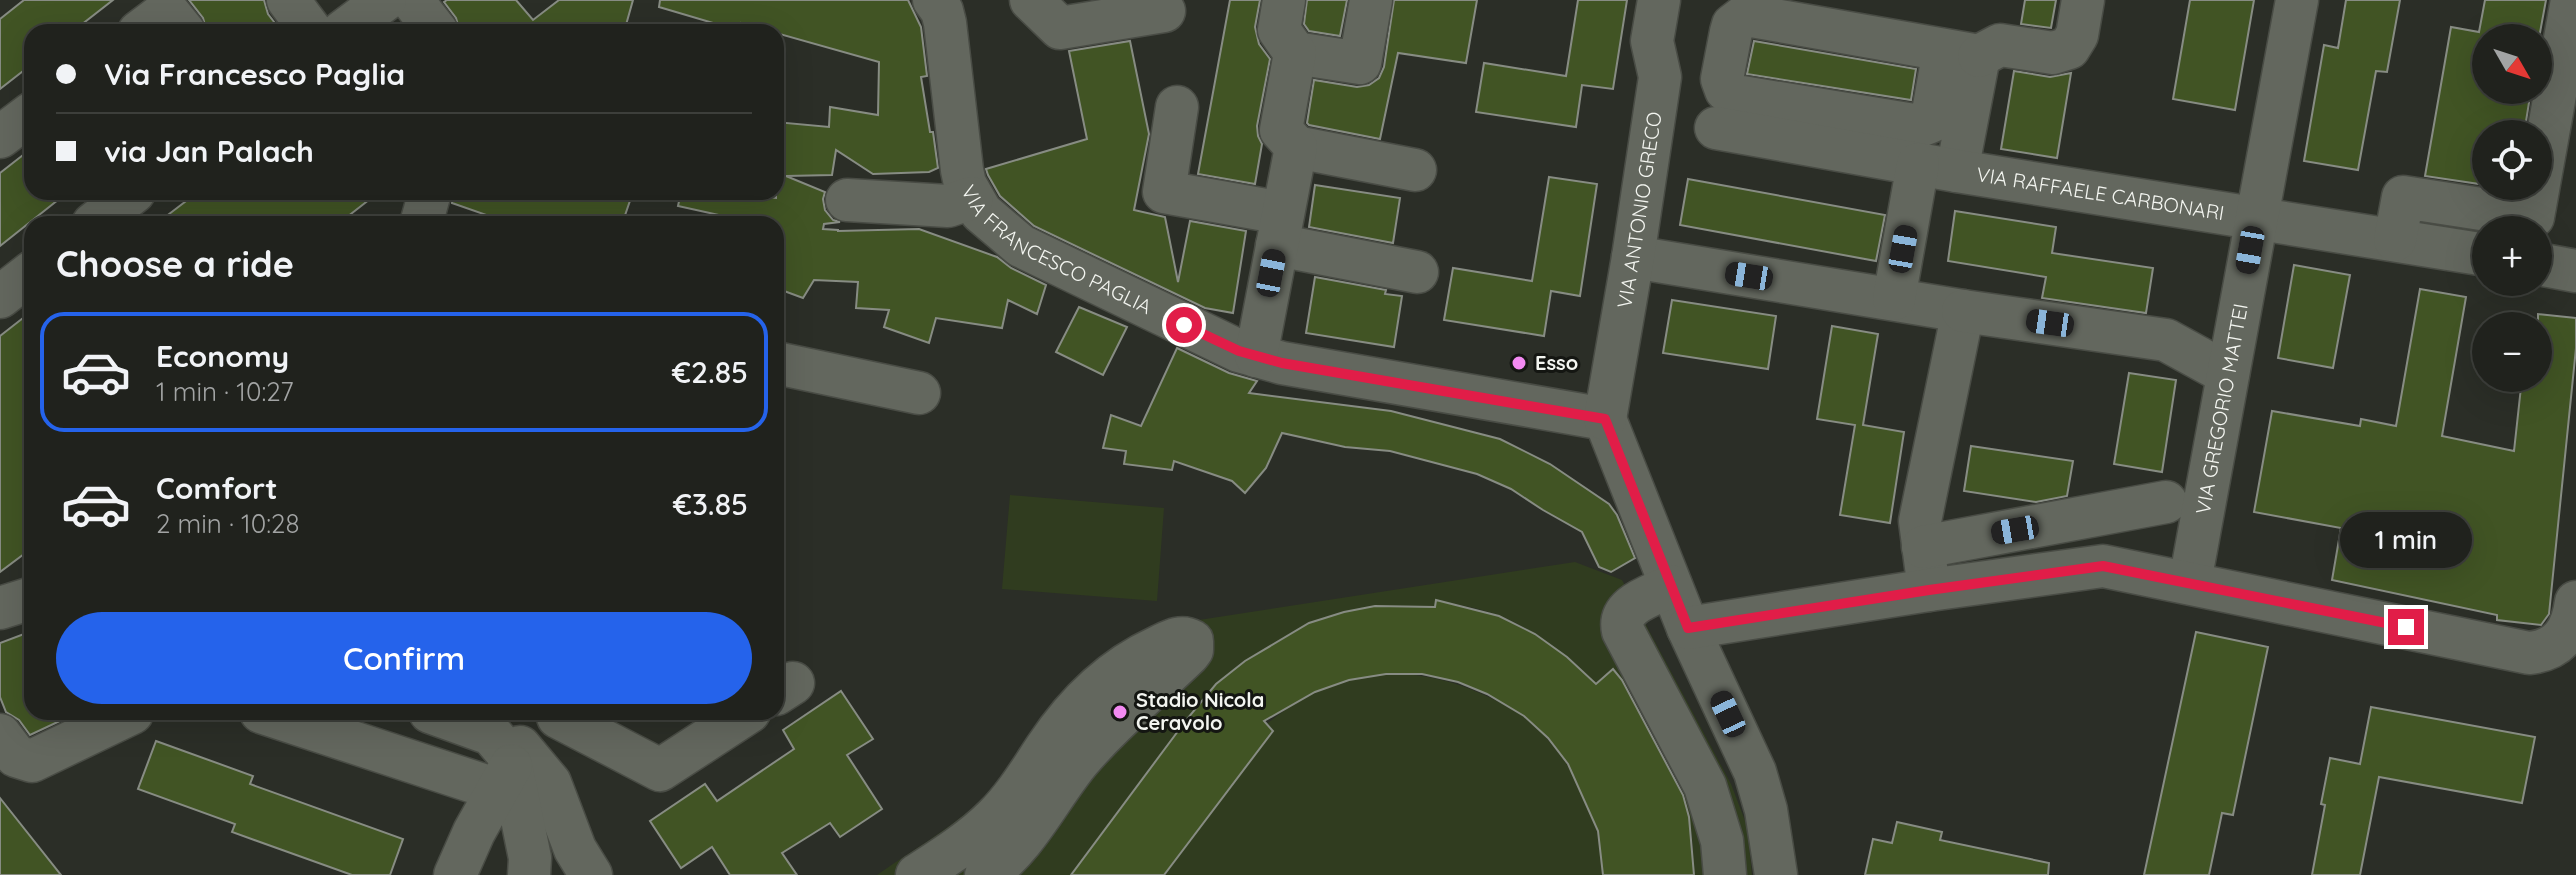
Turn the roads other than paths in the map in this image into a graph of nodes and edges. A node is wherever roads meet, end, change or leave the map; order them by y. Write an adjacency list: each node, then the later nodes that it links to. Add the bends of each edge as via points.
1 (288, 0): 14 (street)
2 (385, 0): 15 (street)
3 (412, 0): 16 (street)
4 (1031, 0): 12 (street, via 1060,28)
5 (1284, 0): 17 (street, via 1279,30)
6 (1371, 0): 17 (street, via 1360,63)
7 (1659, 0): 35 (street, VIA ANTONIO GRECO, via 1652,41 1660,77)
8 (2083, 0): 18 (street, via 2077,35 2069,48 2053,53 2000,45)
9 (2297, 0): 30 (street, VIA GREGORIO MATTEI)
10 (2572, 0): 33 (street, via 2533,217 2403,197)
11 (938, 1): 26 (street, VIA FRANCESCO PAGLIA, via 962,170)
12 (1164, 11)
13 (1832, 14): 18 (street); 18 (street, via 1746,15 1733,25 1722,85 1736,96 1920,126 1930,122)
14 (306, 24)
15 (353, 24)
16 (431, 24)
17 (1295, 53): 23 (street, via 1281,130)
18 (1962, 53): 24 (street)
19 (1177, 107): 31 (street, via 1164,192)
20 (24, 119): 22 (street)
21 (1716, 128): 24 (street, VIA RAFFAELE CARBONARI)
22 (0, 137)
23 (1296, 147): 25 (street); 31 (street)
24 (1938, 168): 30 (street, VIA RAFFAELE CARBONARI); 40 (street)
25 (1415, 170)
26 (972, 198): 28 (street, via 948,206); 43 (street, VIA FRANCESCO PAGLIA, via 1021,246)
27 (124, 200): 29 (street)
28 (847, 200)
29 (103, 216)
30 (2255, 219): 33 (street, VIA RAFFAELE CARBONARI); 45 (street, VIA GREGORIO MATTEI)
31 (1280, 229): 38 (street); 43 (street)
32 (1681, 237): 40 (street)
33 (2395, 240): 34 (street, VIA RAFFAELE CARBONARI)
34 (2472, 253)
35 (1633, 257): 40 (street); 47 (street, VIA ANTONIO GRECO)
36 (2552, 267): 37 (street)
37 (2576, 271)
38 (1417, 272)
39 (24, 278): 41 (street)
40 (1896, 288): 42 (street)
41 (0, 297)
42 (1963, 311): 45 (street, via 2166,340); 49 (street, via 1920,521)
43 (1256, 356): 47 (street, VIA FRANCESCO PAGLIA)
44 (784, 365): 46 (street)
45 (2228, 374): 50 (street, VIA GREGORIO MATTEI)
46 (919, 393)
47 (1605, 419): 51 (street)
48 (2166, 502): 49 (street)
49 (1923, 547): 52 (street)
50 (2190, 582): 52 (street, via 2103,566); 54 (street, via 2529,653 2557,644 2569,630)
51 (1671, 586): 56 (street); 70 (street, via 1632,605 1621,623 1705,786 1722,841)
52 (1929, 590): 56 (street)
53 (24, 600): 55 (street)
54 (2576, 602)
55 (0, 608)
56 (1688, 628): 71 (street, via 1755,772)
57 (117, 720): 63 (street, via 32,761 16,756)
58 (299, 720): 64 (street)
59 (452, 720): 64 (street, via 491,734 502,744)
60 (554, 720): 64 (street)
61 (568, 720): 62 (street, via 660,770)
62 (737, 720)
63 (0, 735)
64 (509, 764): 65 (street); 66 (street); 67 (street, via 550,783 575,849)
65 (455, 875)
66 (529, 875)
67 (591, 875)
68 (917, 875): 69 (street, via 996,815 1077,706 1110,674 1179,638 1192,641 1189,654 1095,743 1016,849)
69 (986, 875)
70 (1725, 875)
71 (1776, 875)

